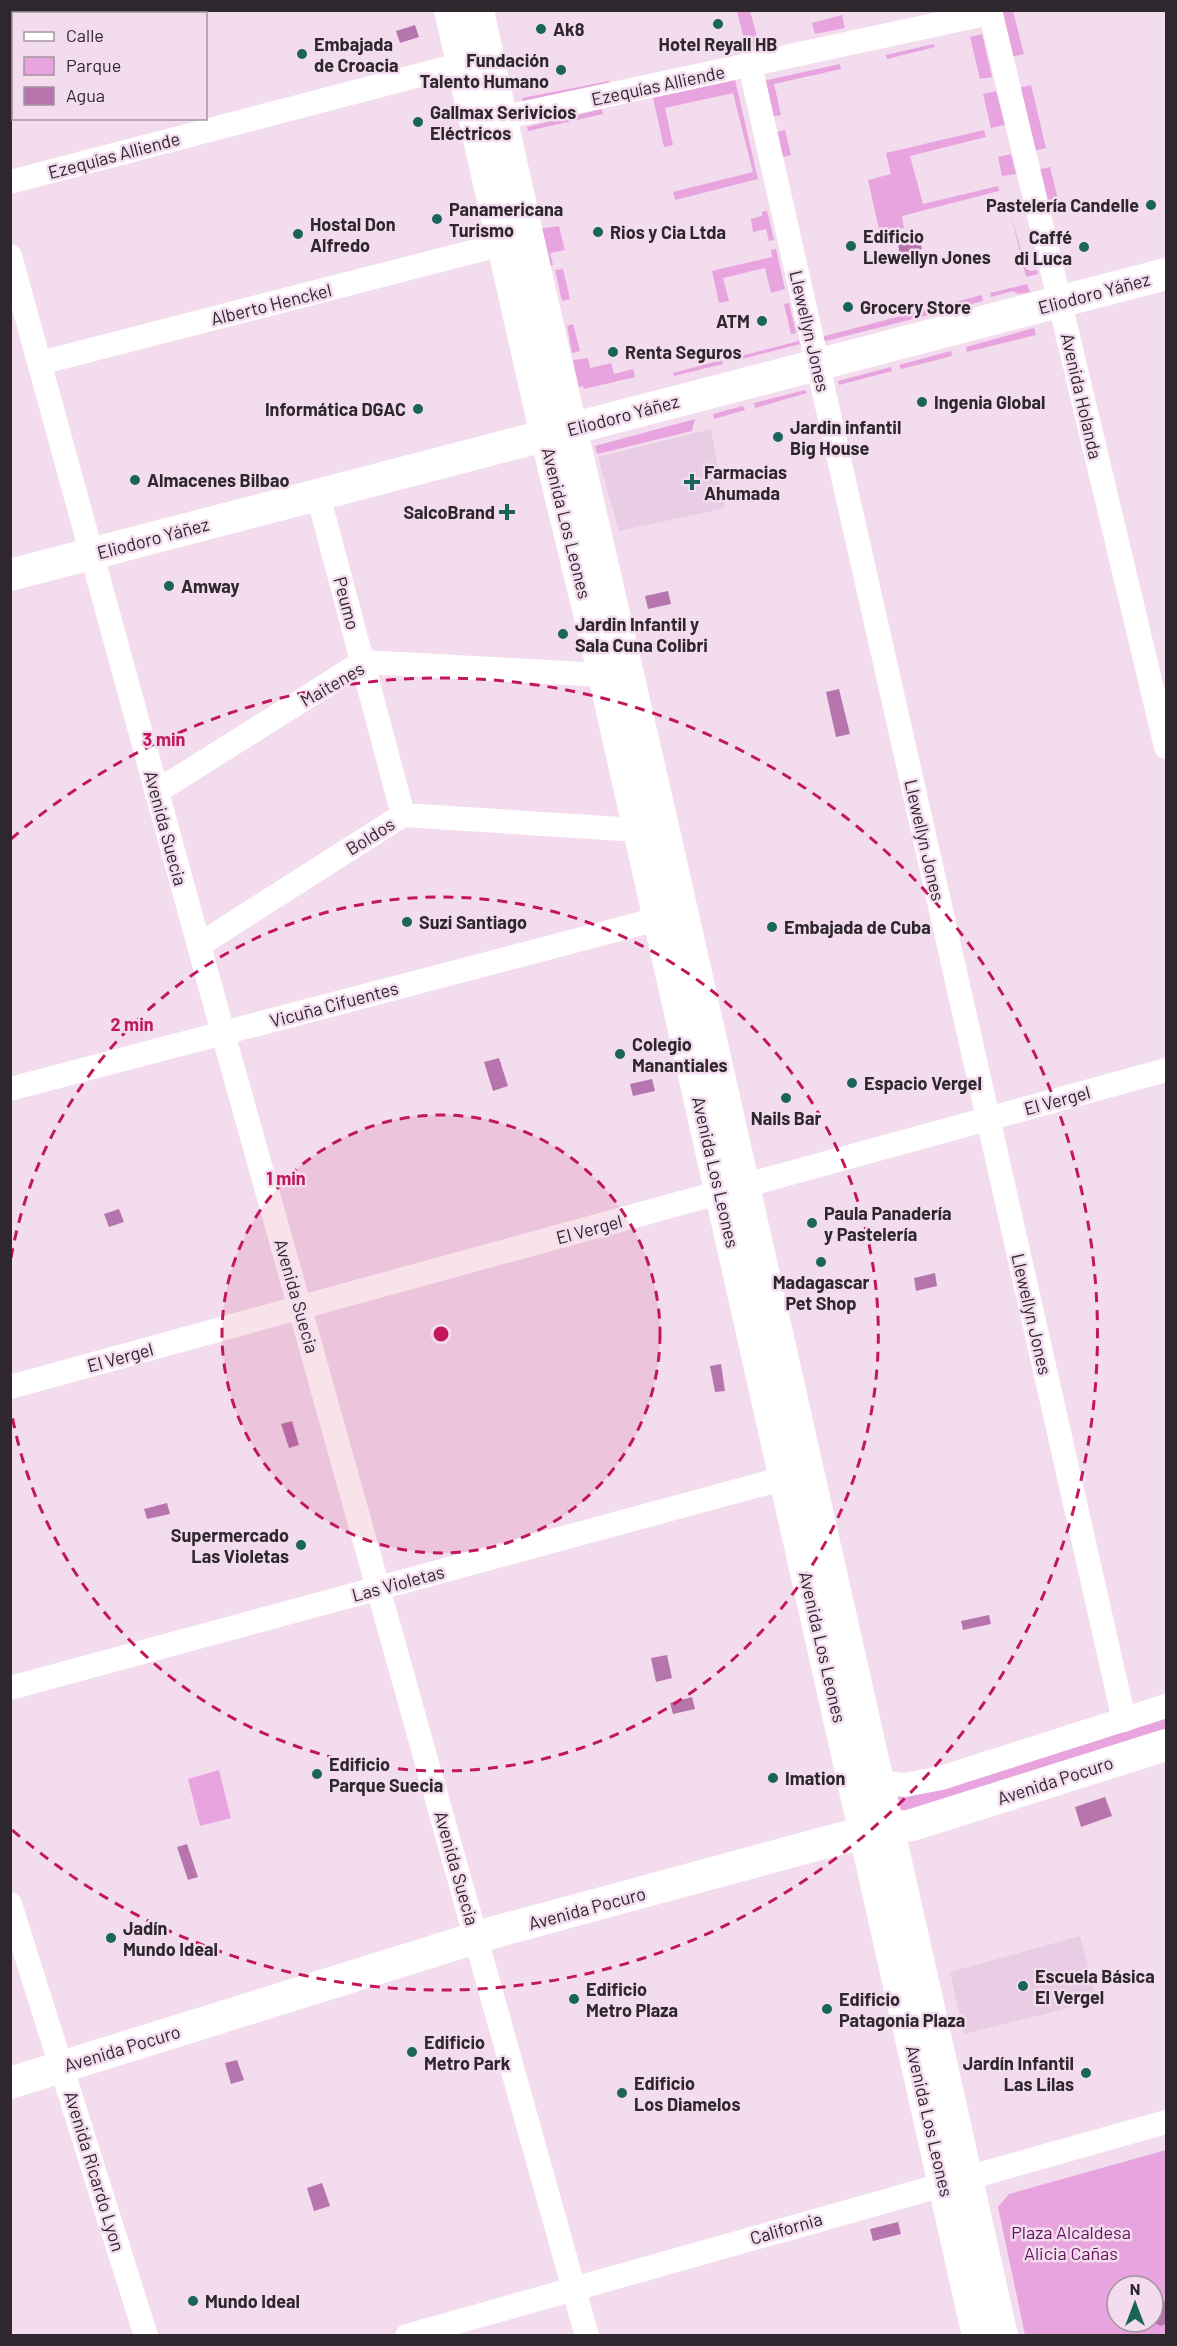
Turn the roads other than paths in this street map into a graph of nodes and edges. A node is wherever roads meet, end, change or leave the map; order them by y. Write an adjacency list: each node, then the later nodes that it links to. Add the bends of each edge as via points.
1 (450, 10): 4 (main road, Avenida Los Leones)
2 (478, 10): 6 (main road, Avenida Los Leones)
3 (990, 12): 5 (street, Ezequías Alliende); 11 (street, Avenida Holanda)
4 (462, 64): 7 (street, Ezequías Alliende); 8 (main road, Avenida Los Leones)
5 (750, 65): 6 (street, Ezequías Alliende); 13 (street, Llewellyn Jones)
6 (501, 118): 14 (main road, Avenida Los Leones)
7 (10, 182)
8 (503, 244): 12 (street, Alberto Henckel); 14 (main road, Avenida Los Leones)
9 (10, 256): 12 (street, Avenida Suecia)
10 (1167, 274): 11 (main road, Eliodoro Yáñez)
11 (1060, 302): 13 (main road, Eliodoro Yáñez); 20 (street, Avenida Holanda)
12 (40, 363): 16 (street, Avenida Suecia)
13 (818, 365): 14 (main road, Eliodoro Yáñez); 29 (street, Llewellyn Jones)
14 (558, 432): 15 (main road, Eliodoro Yáñez); 19 (main road, Avenida Los Leones); 30 (main road, Avenida Los Leones, via 660,814)
15 (318, 495): 16 (main road, Eliodoro Yáñez); 18 (street, Peumo)
16 (91, 554): 17 (main road, Eliodoro Yáñez); 21 (street, Avenida Suecia)
17 (10, 575)
18 (363, 662): 19 (street, Maitenes); 21 (street, Maitenes); 22 (street, Peumo)
19 (604, 675): 23 (main road, Avenida Los Leones)
20 (1167, 747)
21 (156, 792): 25 (street, Avenida Suecia)
22 (403, 815): 23 (street, Boldos); 25 (street, Boldos)
23 (638, 830): 24 (main road, Avenida Los Leones)
24 (658, 919): 26 (street, Vicuña Cifuentes); 30 (main road, Avenida Los Leones)
25 (198, 945): 26 (street, Avenida Suecia)
26 (223, 1034): 28 (street, Vicuña Cifuentes); 31 (street, Avenida Suecia)
27 (1167, 1070): 29 (street, El Vergel)
28 (10, 1089)
29 (988, 1119): 30 (street, El Vergel); 37 (street, Llewellyn Jones)
30 (732, 1190): 31 (street, El Vergel); 33 (main road, Avenida Los Leones); 39 (main road, Avenida Los Leones)
31 (300, 1309): 32 (street, El Vergel); 34 (street, Avenida Suecia)
32 (10, 1387)
33 (785, 1479): 34 (street, Las Violetas); 40 (main road, Avenida Los Leones)
34 (378, 1588): 35 (street, Las Violetas); 42 (street, Avenida Suecia)
35 (10, 1688)
36 (1167, 1706): 37 (street, Avenida Pocuro)
37 (1124, 1720): 39 (street, Avenida Pocuro, via 928,1782)
38 (1167, 1745): 40 (main road, Avenida Pocuro, via 912,1825)
39 (879, 1782): 40 (main road, Avenida Los Leones)
40 (877, 1832): 42 (main road, Avenida Pocuro); 46 (main road, Avenida Los Leones)
41 (10, 1904): 43 (street, Avenida Ricardo Lyon)
42 (476, 1938): 43 (main road, Avenida Pocuro); 47 (street, Avenida Suecia)
43 (62, 2067): 44 (main road, Avenida Pocuro); 48 (street, Avenida Ricardo Lyon)
44 (10, 2083)
45 (1167, 2122): 46 (street, California)
46 (955, 2180): 47 (street, California); 51 (main road, Avenida Los Leones); 52 (main road, Avenida Los Leones)
47 (574, 2288): 49 (street, California); 50 (street, Avenida Suecia)
48 (146, 2336)
49 (407, 2336)
50 (587, 2336)
51 (978, 2336)
52 (1002, 2336)

